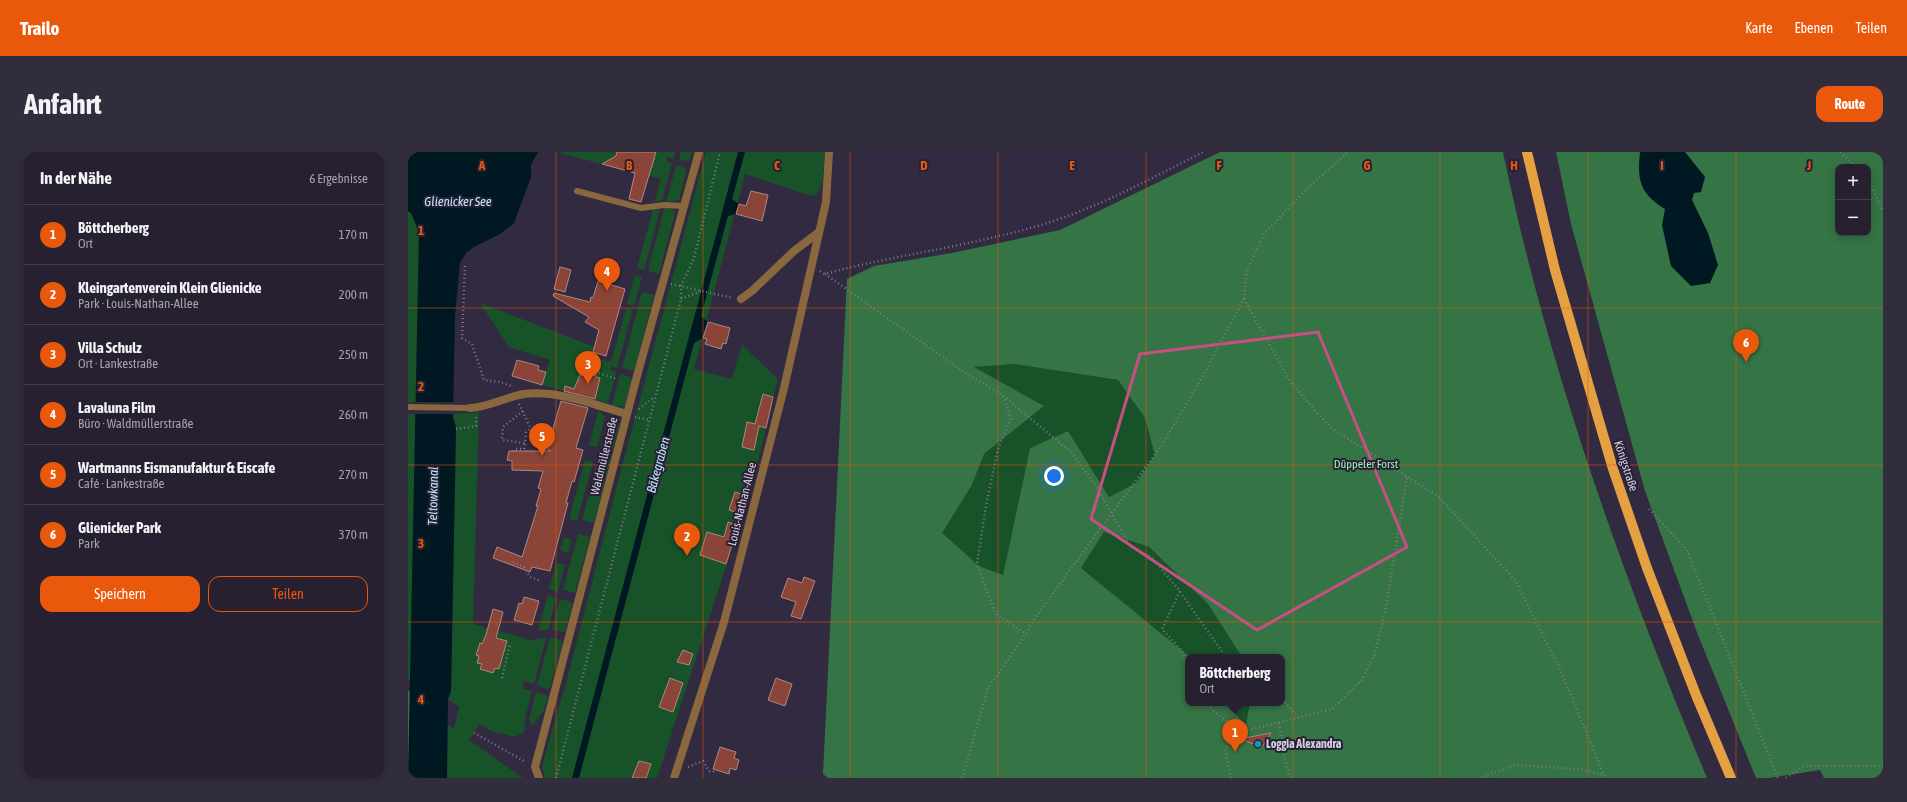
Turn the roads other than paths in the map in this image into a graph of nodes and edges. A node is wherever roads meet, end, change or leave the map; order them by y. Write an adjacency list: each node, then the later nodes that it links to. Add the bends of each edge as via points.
1 (699, 152): 5 (street, Waldmüllerstraße)
2 (829, 152): 6 (street, Louis-Nathan-Allee, via 826,202)
3 (1527, 152): 13 (main road, Königstraße, via 1555,270 1612,469 1647,568)
4 (577, 191): 5 (lane, via 641,208)
5 (684, 206): 10 (street, Waldmüllerstraße)
6 (819, 232): 7 (street); 11 (street, Louis-Nathan-Allee, via 784,388 726,614)
7 (741, 299)
8 (408, 408): 9 (lane)
9 (470, 408): 10 (street, via 525,394 555,395)
10 (627, 414): 12 (street, Waldmüllerstraße, via 535,767)
11 (674, 775)
12 (539, 778)
13 (1731, 778)

